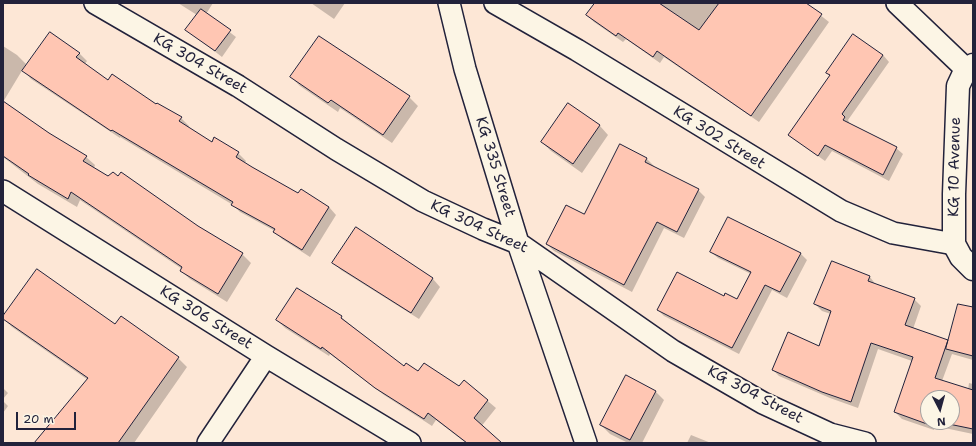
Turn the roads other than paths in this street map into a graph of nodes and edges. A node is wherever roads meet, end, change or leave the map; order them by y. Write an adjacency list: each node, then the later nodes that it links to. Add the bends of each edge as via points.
1 (95, 3): 7 (street, KG 304 Street, via 238,86 423,201)
2 (449, 3): 7 (street, KG 335 Street, via 465,69)
3 (495, 3): 8 (street, KG 302 Street, via 577,50 841,212 893,233)
4 (897, 3): 5 (street)
5 (969, 67): 8 (street, KG 10 Avenue, via 958,86)
6 (3, 191): 10 (street, KG 306 Street)
7 (518, 243): 13 (street, KG 335 Street); 14 (street, KG 304 Street, via 673,351 763,403 830,434)
8 (954, 244): 9 (street, via 961,257)
9 (973, 269)
10 (266, 356): 11 (street); 12 (street, KG 306 Street)
11 (208, 443)
12 (410, 443)
13 (586, 443)
14 (865, 443)

